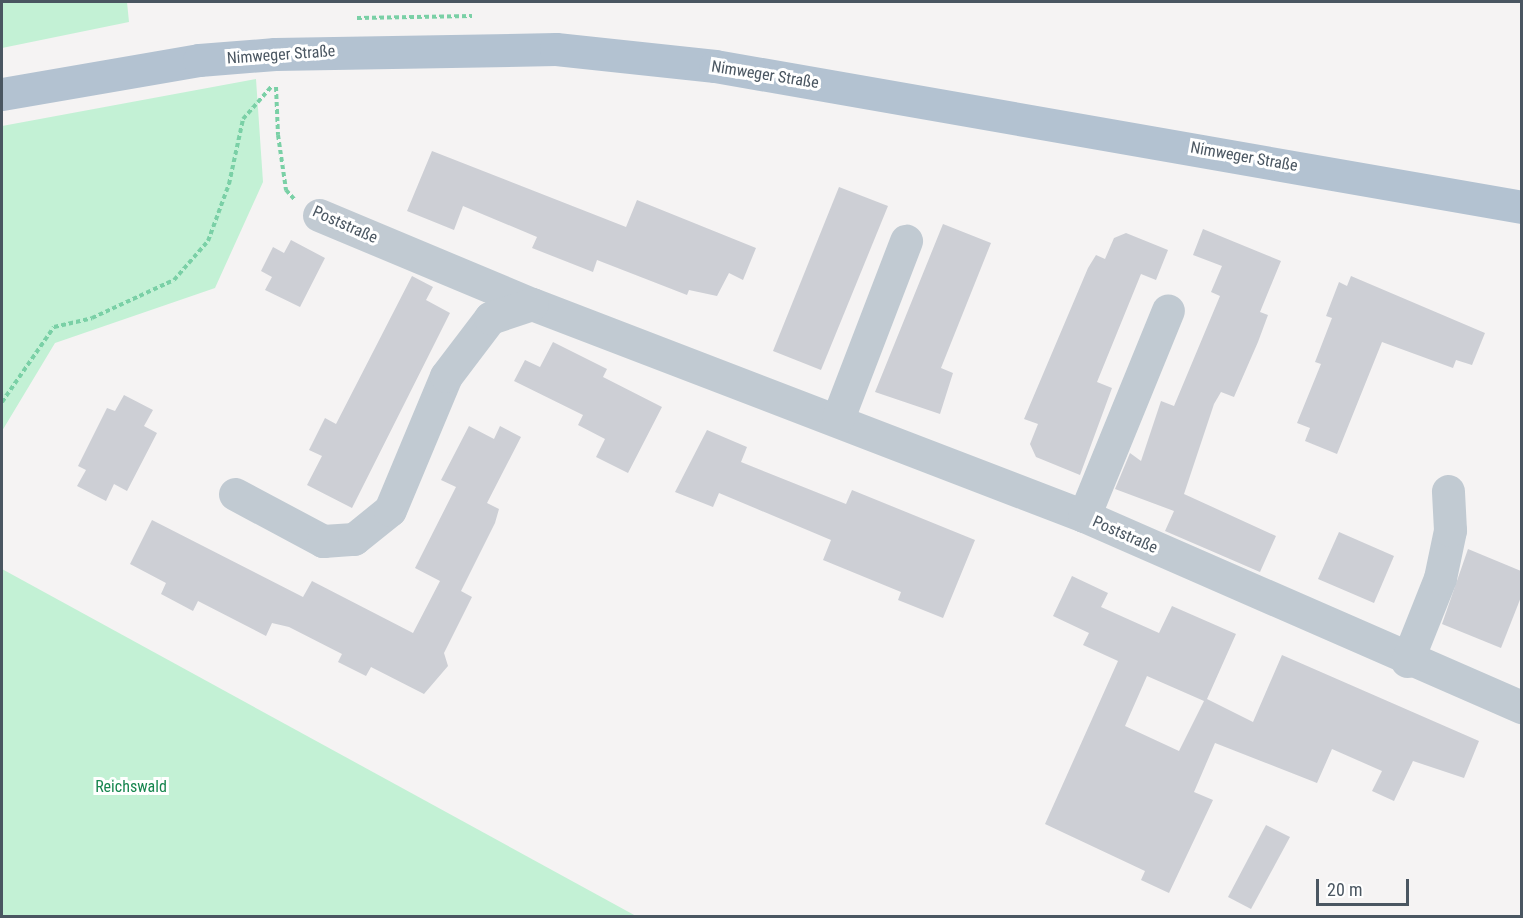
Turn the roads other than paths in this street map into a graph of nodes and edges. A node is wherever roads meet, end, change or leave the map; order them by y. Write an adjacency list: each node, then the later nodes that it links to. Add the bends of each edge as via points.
1 (2, 94): 2 (main road, Nimweger Straße, via 200,60 275,54 556,49 714,66)
2 (1521, 207)
3 (319, 215): 5 (street, Poststraße)
4 (906, 241): 7 (street)
5 (532, 304): 7 (street, Poststraße); 9 (street, via 490,318 446,376 390,510 354,539 323,541)
6 (1168, 310): 10 (street)
7 (838, 417): 10 (street, Poststraße)
8 (1448, 491): 11 (street, via 1450,530 1440,578)
9 (235, 494)
10 (1084, 516): 11 (street, Poststraße)
11 (1407, 661): 12 (street, Poststraße)
12 (1521, 706)

